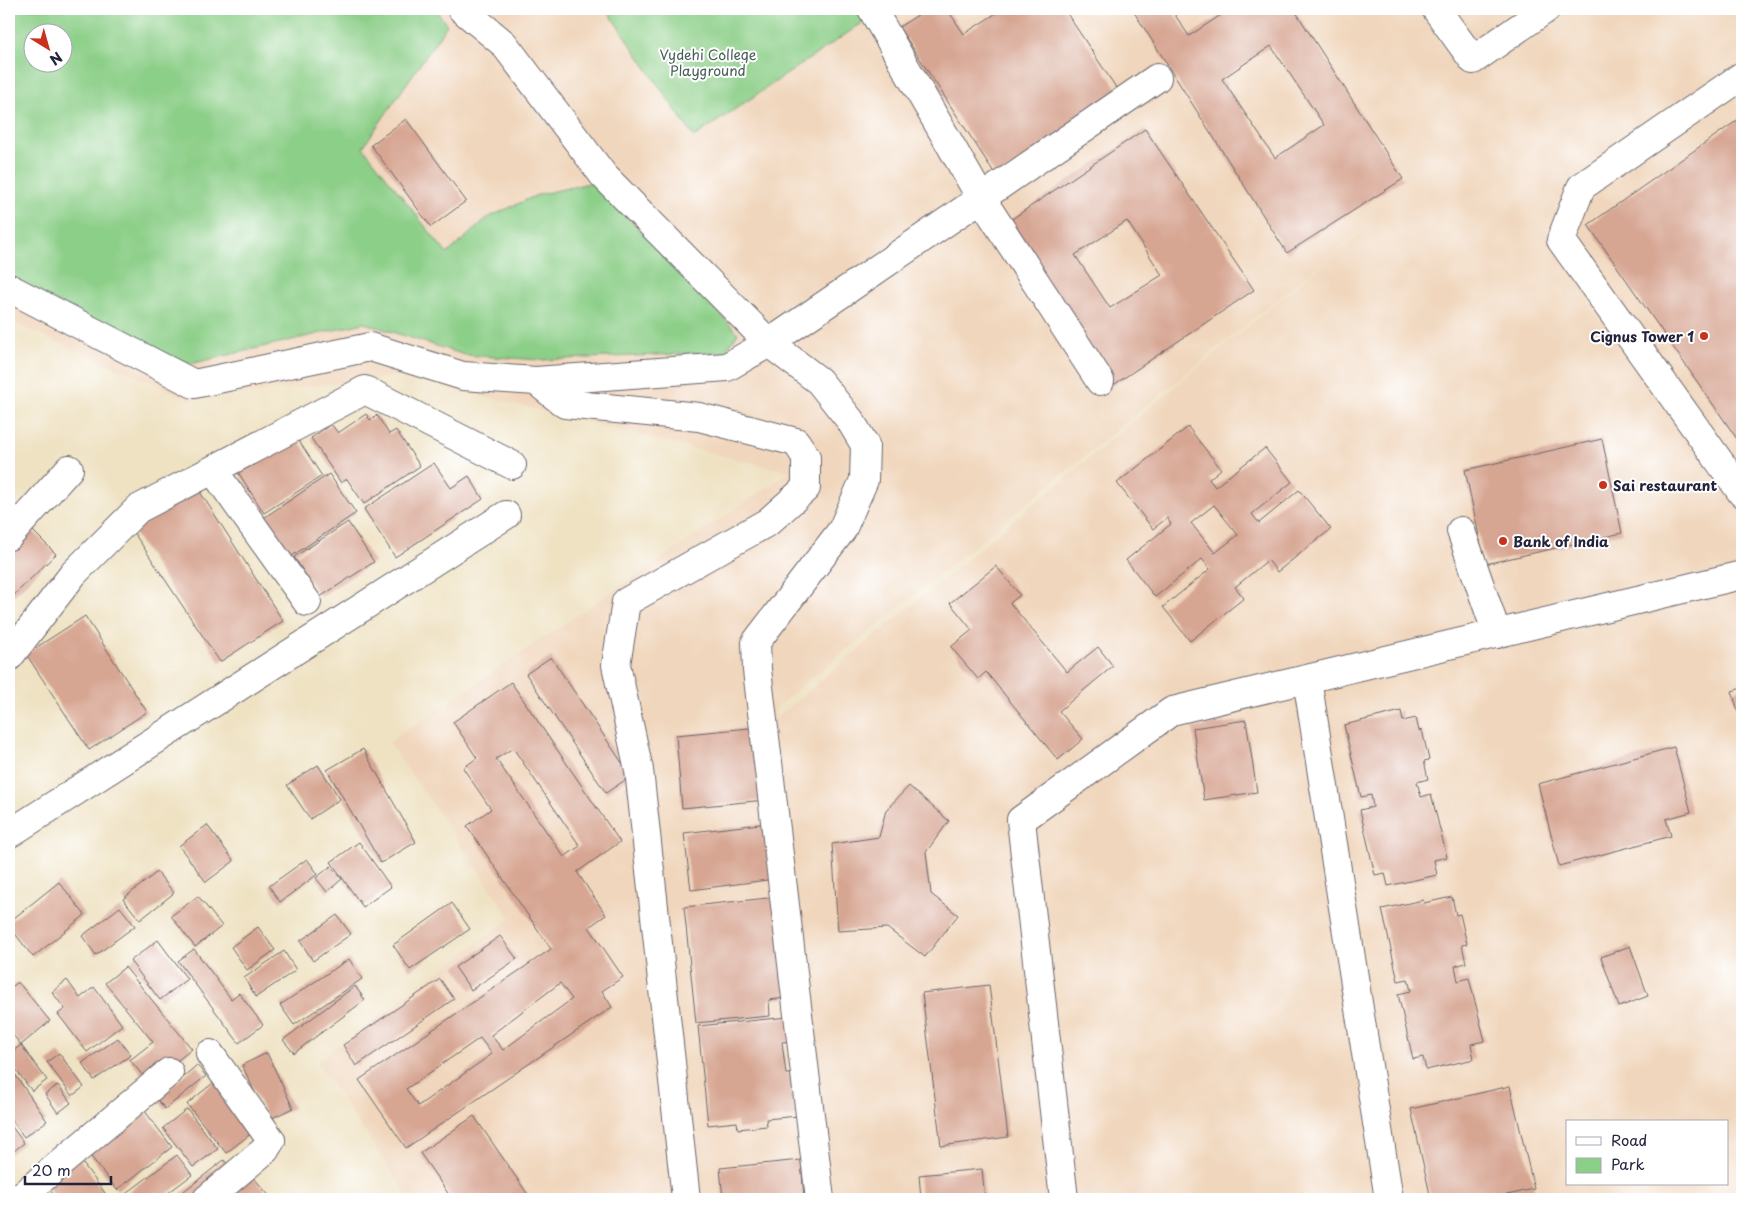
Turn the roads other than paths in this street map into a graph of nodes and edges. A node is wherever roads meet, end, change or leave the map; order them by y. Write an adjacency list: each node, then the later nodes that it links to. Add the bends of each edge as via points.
1 (462, 9): 9 (street, via 504,44 604,176)
2 (872, 9): 7 (street)
3 (1436, 9): 4 (street, via 1473,60)
4 (1546, 9)
5 (1742, 76): 15 (street, via 1581,187 1561,240)
6 (1157, 78): 7 (street)
7 (982, 198): 9 (street); 11 (street)
8 (9, 288): 10 (street, via 194,384 370,347 463,376)
9 (769, 343): 10 (street, via 727,368); 30 (street, via 819,381 865,445 864,480 842,530 756,642)
10 (536, 381): 29 (street, via 565,404 699,417 796,442 806,457 806,488 768,522 626,602 616,665 639,770)
11 (1100, 381)
12 (512, 465): 14 (street, via 365,390)
13 (69, 469): 18 (street)
14 (213, 470): 20 (street); 22 (street, via 138,510 74,573)
15 (1742, 493)
16 (506, 515): 24 (street)
17 (1461, 531): 21 (street)
18 (9, 536)
19 (1742, 575): 21 (street)
20 (307, 602)
21 (1497, 634): 23 (street)
22 (9, 657)
23 (1307, 679): 31 (street, via 1172,711 1021,820); 32 (street)
24 (9, 834)
25 (210, 1054): 28 (street, via 271,1140 265,1150)
26 (169, 1072): 27 (street)
27 (18, 1199)
28 (207, 1199)
29 (686, 1199)
30 (820, 1199)
31 (1064, 1199)
32 (1389, 1199)

